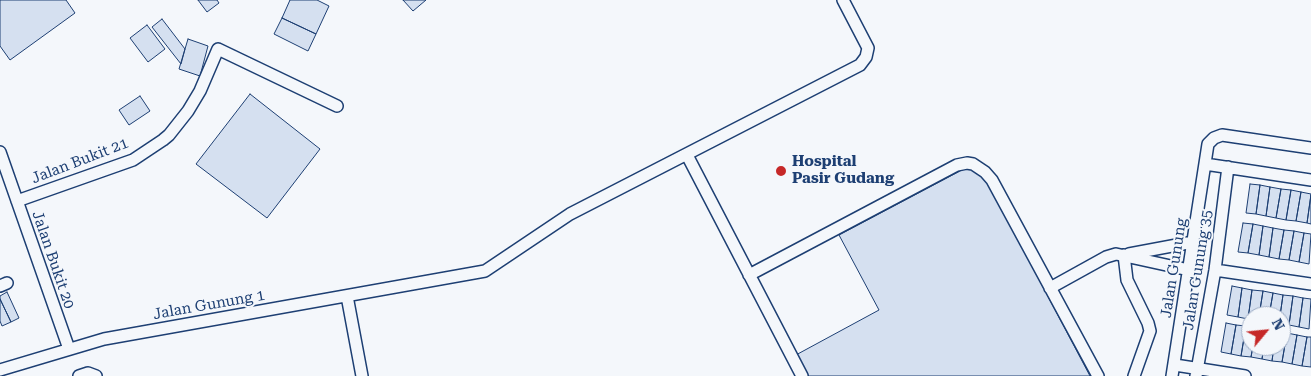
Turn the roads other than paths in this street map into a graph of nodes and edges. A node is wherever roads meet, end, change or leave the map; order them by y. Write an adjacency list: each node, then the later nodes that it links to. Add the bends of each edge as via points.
1 (842, 0): 5 (street, Jalan Gunung 1, via 868,48 860,65)
2 (337, 106): 9 (street, Jalan Bukit 21, via 218,49 194,102 163,140 133,160)
3 (1311, 148): 6 (street, Jalan Gunung, via 1222,135 1208,144)
4 (0, 152): 9 (street, Jalan Bukit 20)
5 (687, 155): 14 (street); 17 (street, Jalan Gunung 1, via 570,214 485,271)
6 (1205, 164): 7 (street); 10 (street, Jalan Gunung)
7 (1228, 167): 8 (street); 13 (street, Jalan Gunung 35)
8 (1311, 180)
9 (17, 201): 18 (street, Jalan Bukit 20)
10 (1193, 242): 11 (street); 12 (street, Jalan Gunung)
11 (1124, 254): 12 (street); 16 (street, via 1111,255); 27 (street, via 1127,280 1150,331)
12 (1189, 270): 20 (street, Jalan Gunung)
13 (1215, 270): 15 (street); 21 (street, Jalan Gunung 35)
14 (749, 275): 16 (street, via 957,165 967,163 979,167 992,180); 25 (street)
15 (1311, 284)
16 (1050, 288): 26 (street)
17 (347, 296): 18 (street, Jalan Gunung 1); 24 (street)
18 (69, 348): 19 (street, Jalan Gunung 1)
19 (0, 370)
20 (1173, 370): 21 (street)
21 (1196, 372): 28 (street)
22 (79, 376): 23 (street, via 88,373)
23 (96, 376)
24 (362, 376)
25 (802, 376)
26 (1098, 376)
27 (1134, 376)
28 (1245, 376)

